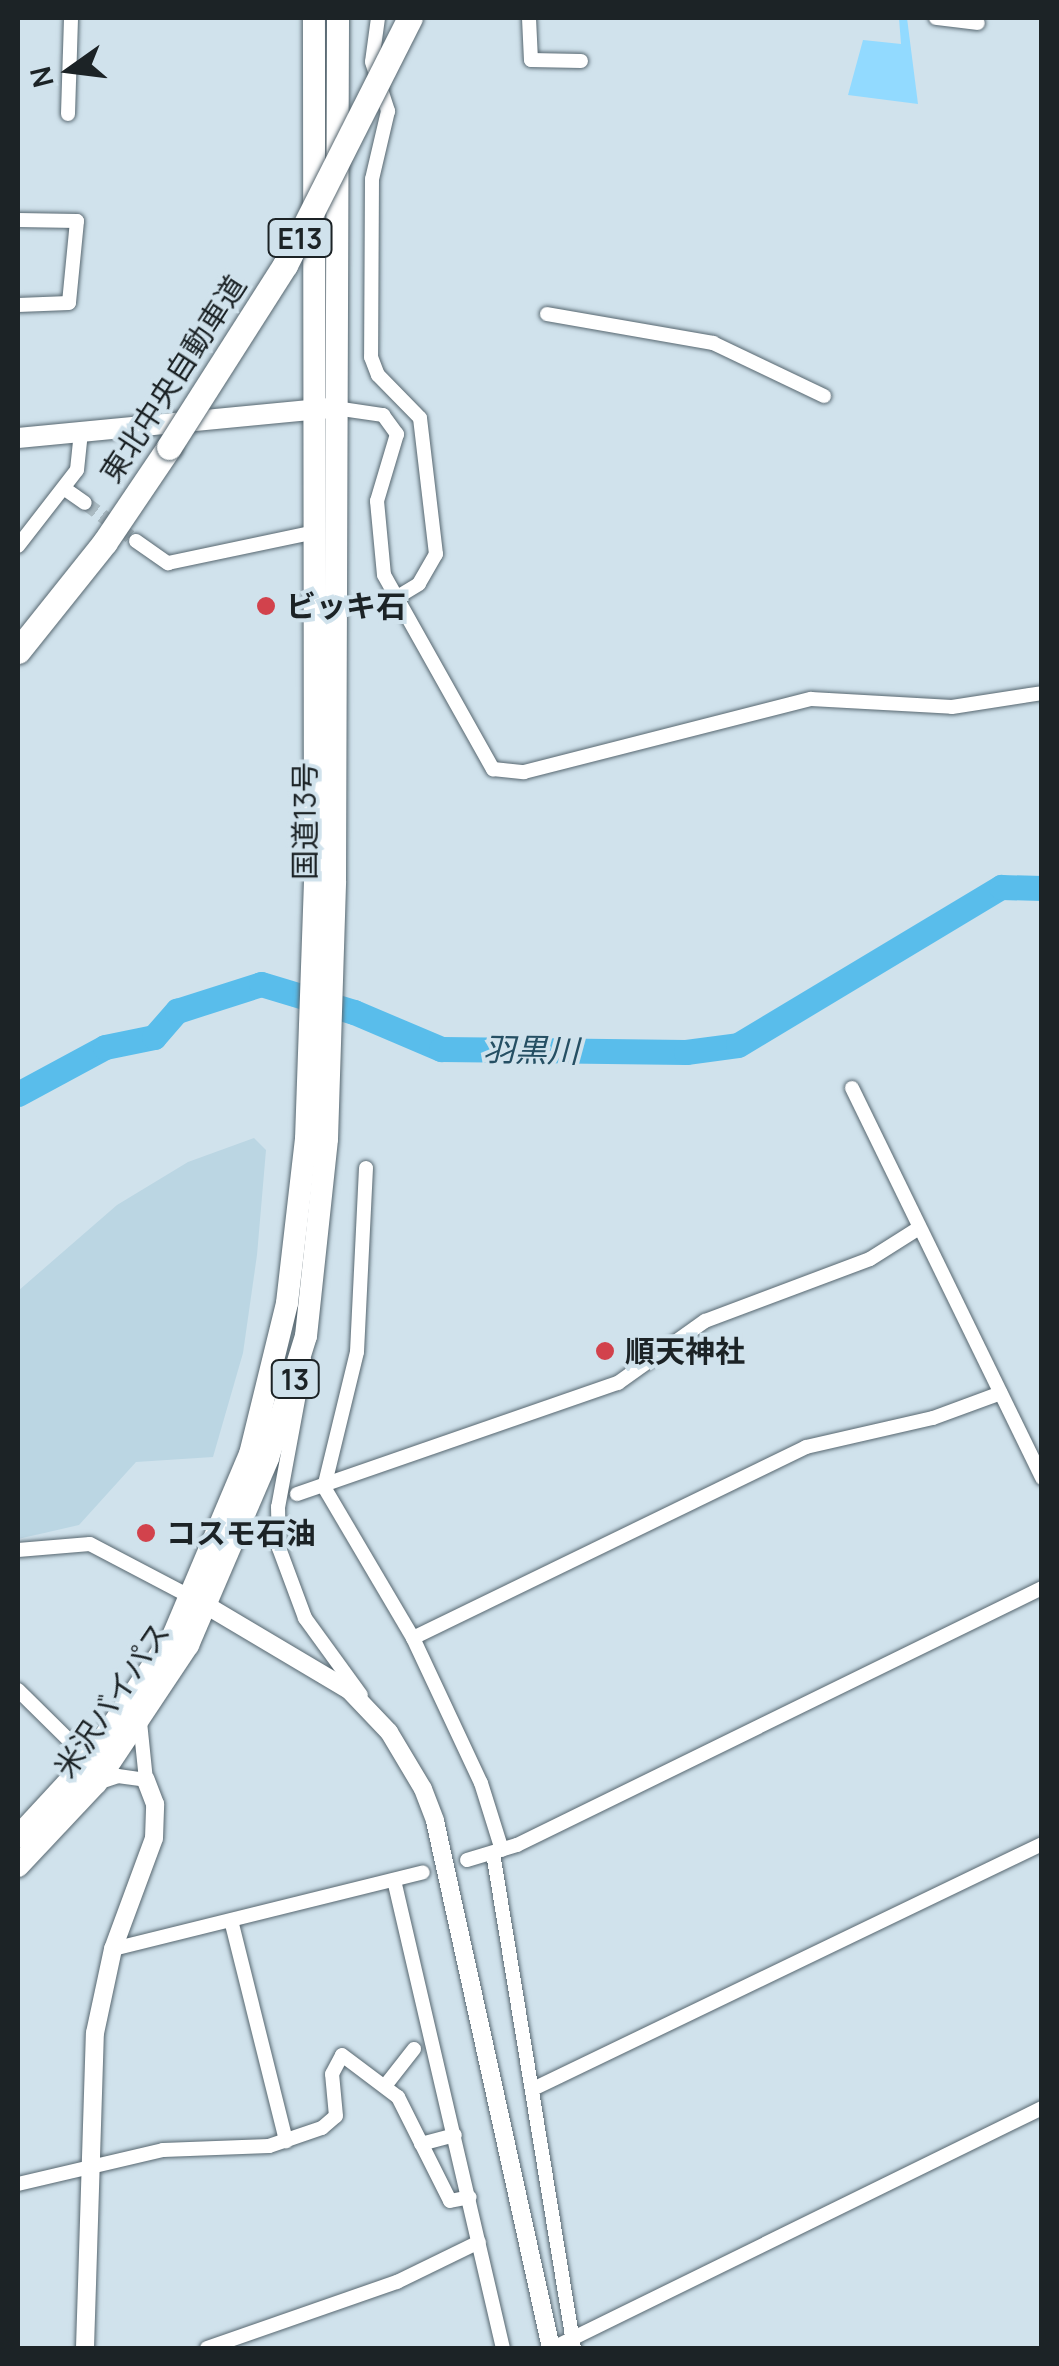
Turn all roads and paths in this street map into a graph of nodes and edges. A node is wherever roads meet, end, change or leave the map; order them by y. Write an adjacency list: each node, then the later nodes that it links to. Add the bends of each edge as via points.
1 (71, 18): 11 (street)
2 (314, 18): 16 (highway, 国道13号 / 13)
3 (338, 18): 16 (highway, 国道13号 / 13)
4 (378, 18): 25 (street, via 372,62 388,111 372,179 371,358 420,418 435,545 430,570)
5 (396, 18): 19 (highway, 東北中央自動車道 / E13, via 276,255)
6 (410, 18): 19 (highway, 東北中央自動車道 / E13, bridge, via 285,265)
7 (529, 18): 10 (street, via 530,60)
8 (936, 18): 9 (street)
9 (978, 24)
10 (581, 61)
11 (68, 114)
12 (18, 220): 13 (street, via 77,220 69,303)
13 (18, 305)
14 (546, 314): 15 (street, via 714,343)
15 (824, 396)
16 (324, 408): 17 (main road); 22 (highway, 国道13号 / 13); 25 (street, via 383,415 398,434 376,528); 29 (highway, 国道13号 / 13)
17 (81, 431): 18 (main road); 20 (street, via 77,470)
18 (18, 438)
19 (163, 444): 26 (highway, 東北中央自動車道 / E13); 27 (highway, 東北中央自動車道 / E13, via 105,542)
20 (65, 489): 21 (street); 24 (street)
21 (84, 503)
22 (314, 532): 23 (street, via 168,563); 29 (highway, 国道13号 / 13)
23 (136, 541)
24 (18, 546)
25 (396, 598): 28 (street, via 446,677 480,755 509,774 811,698 952,707)
26 (18, 626)
27 (18, 651)
28 (1042, 693)
29 (325, 880): 31 (highway, 国道13号 / 13)
30 (852, 1088): 33 (street)
31 (316, 1139): 34 (highway, 国道13号 / 13); 41 (highway, 国道13号 / 13, via 275,1363)
32 (366, 1168): 37 (street, via 357,1352)
33 (919, 1228): 35 (street); 37 (street, via 870,1259 705,1321 618,1384)
34 (306, 1336): 41 (highway, 国道13号 / 13, via 281,1420); 44 (street, via 305,1376 278,1507 279,1548 305,1618)
35 (1002, 1394): 36 (street); 42 (street, via 933,1418 822,1440)
36 (1042, 1478)
37 (324, 1486): 38 (street); 42 (street)
38 (297, 1494)
39 (18, 1550): 41 (street, via 90,1544)
40 (1042, 1588): 50 (street)
41 (200, 1601): 44 (street, via 313,1663); 45 (highway, 米沢バイパス / 13); 46 (highway, 米沢バイパス / 13)
42 (412, 1638): 50 (street, via 481,1783)
43 (18, 1690): 46 (street)
44 (371, 1710): 72 (street, via 408,1762 436,1821)
45 (140, 1722): 46 (highway, 米沢バイパス / 13); 47 (street)
46 (93, 1772): 47 (street); 48 (highway, 米沢バイパス / 13); 52 (highway, 米沢バイパス / 13)
47 (146, 1780): 56 (street, via 155,1804 154,1838)
48 (18, 1838)
49 (1042, 1844): 59 (street)
50 (498, 1851): 51 (street); 59 (street)
51 (467, 1860)
52 (18, 1866)
53 (424, 1872): 54 (street)
54 (394, 1880): 55 (street); 61 (street)
55 (232, 1924): 56 (street); 62 (street)
56 (113, 1949): 64 (street, via 95,2033)
57 (414, 2049): 58 (street)
58 (385, 2086): 62 (street, via 342,2055 332,2074 333,2123); 63 (street)
59 (532, 2089): 68 (street)
60 (1042, 2108): 68 (street)
61 (455, 2134): 63 (street); 66 (street)
62 (286, 2142): 64 (street, via 162,2150)
63 (421, 2144): 66 (street, via 450,2201)
64 (89, 2167): 65 (street); 69 (street)
65 (18, 2184)
66 (470, 2197): 67 (street)
67 (479, 2242): 70 (street, via 397,2282); 71 (street)
68 (573, 2343): 72 (street)
69 (85, 2348)
70 (207, 2348)
71 (502, 2348)
72 (552, 2348)

